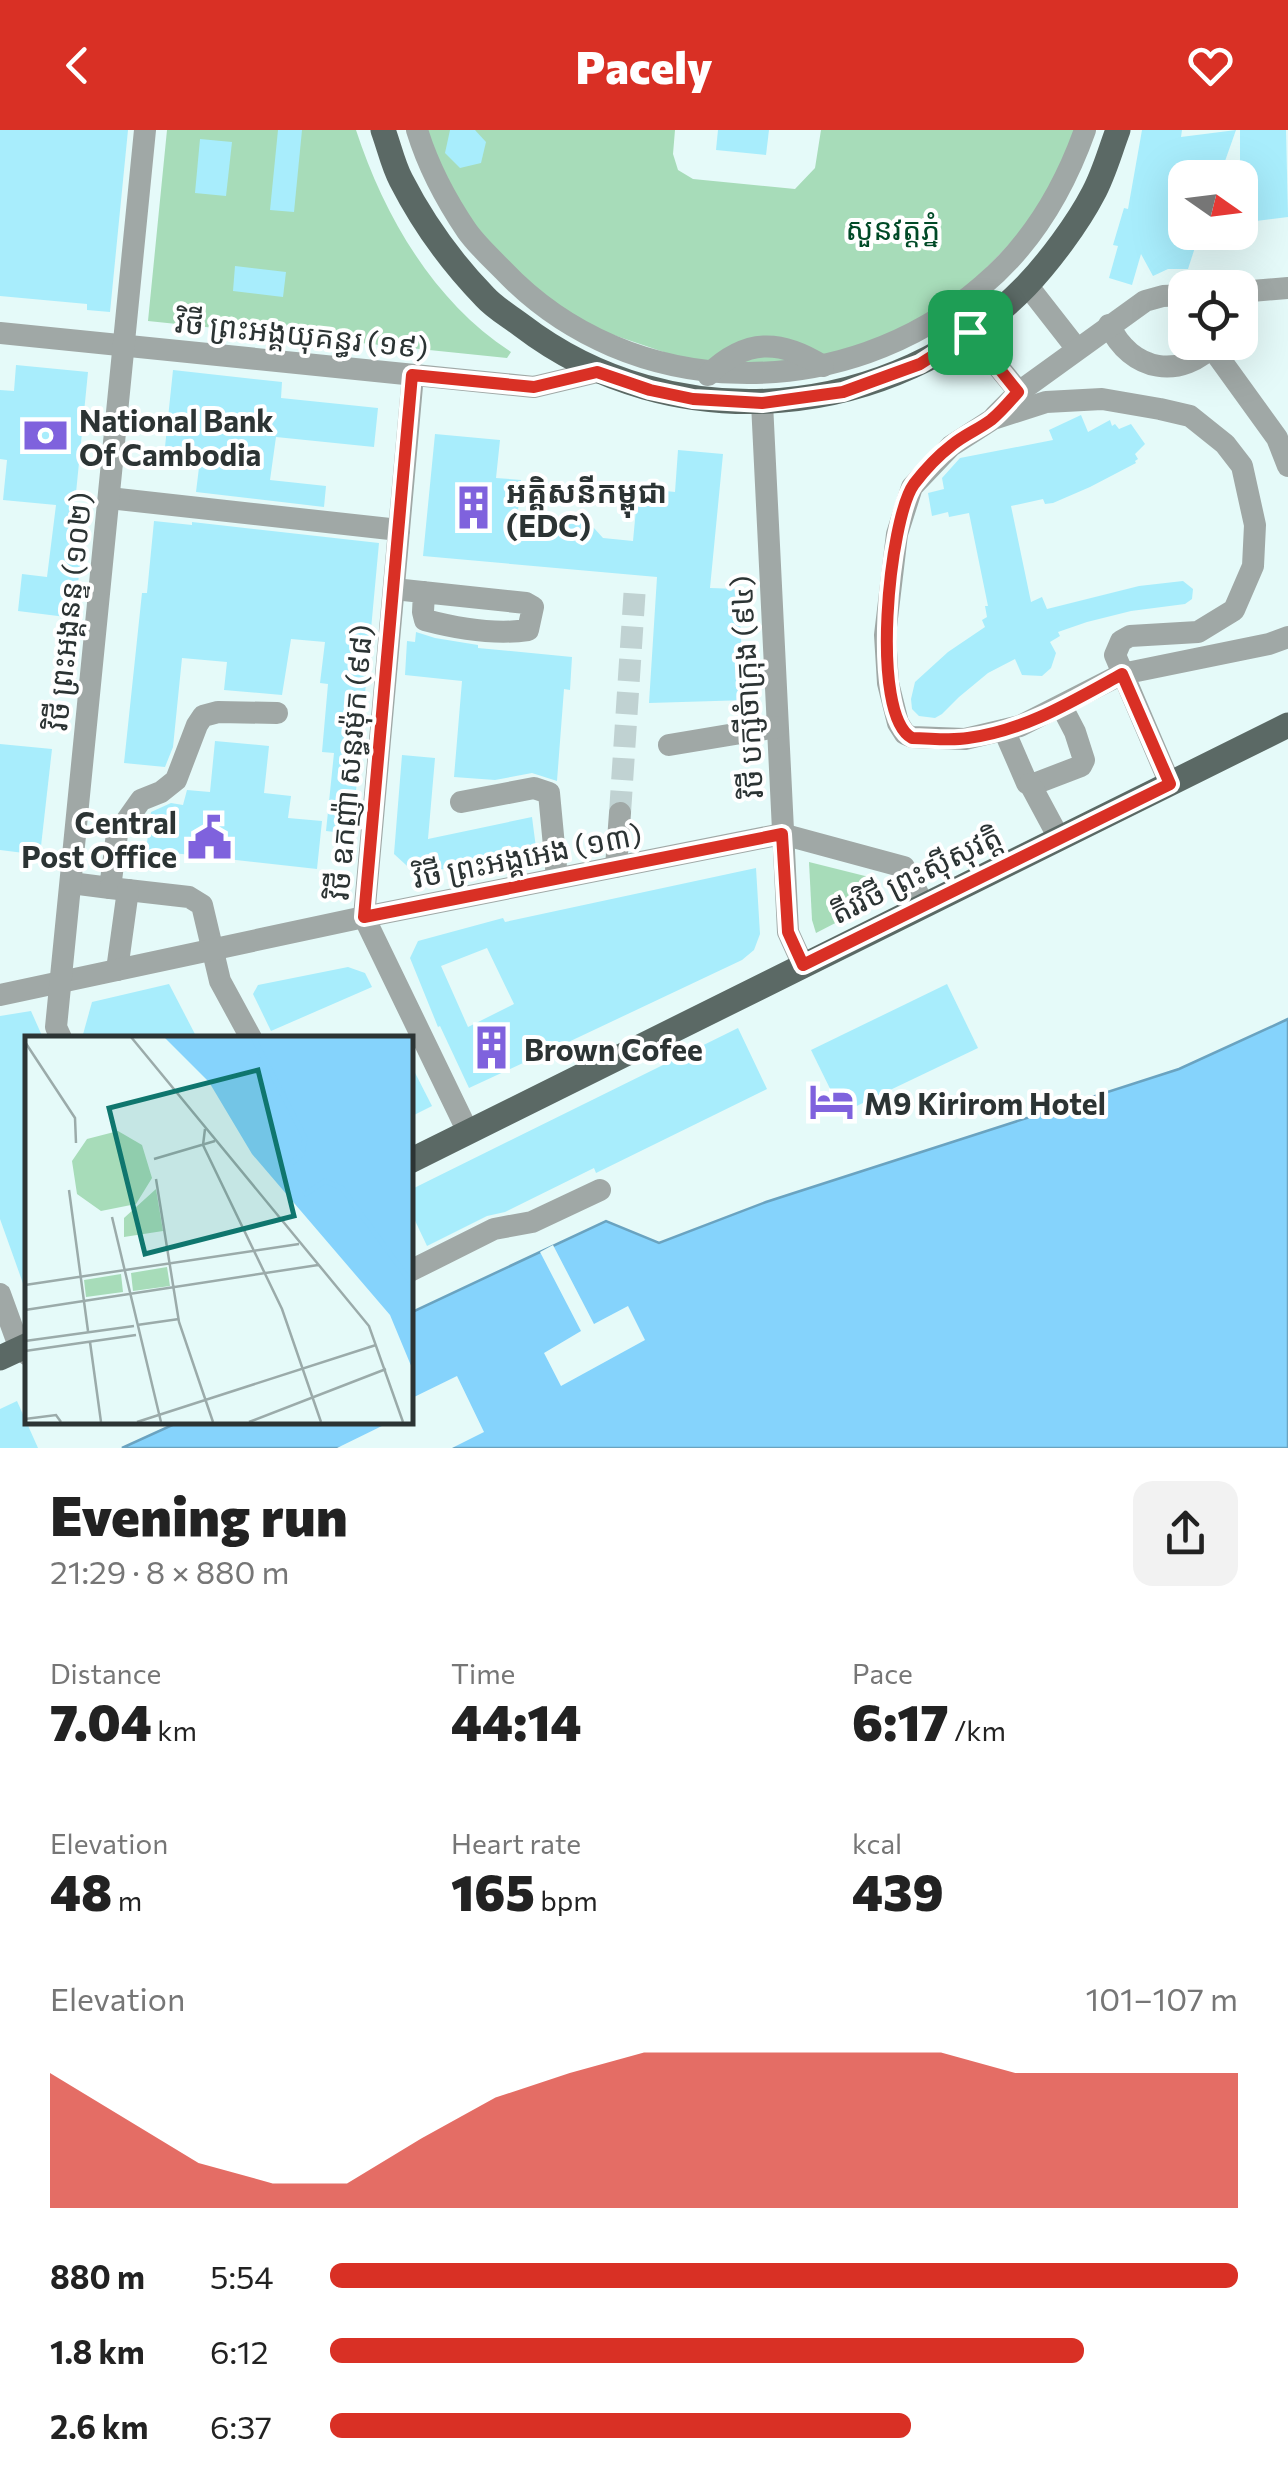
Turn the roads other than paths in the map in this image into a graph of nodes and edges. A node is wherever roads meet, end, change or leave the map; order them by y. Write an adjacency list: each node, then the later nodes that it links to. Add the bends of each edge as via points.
1 (145, 130): 13 (street, វិថី ព្រះអង្គនន្ទ (១០២))
2 (384, 130): 19 (main road, via 400,178 438,243 488,300 547,346)
3 (417, 130): 20 (street, via 427,162 468,234 526,294 611,346)
4 (1085, 130): 17 (street, via 1048,210 984,285 910,336)
5 (1118, 130): 6 (main road, via 1094,193)
6 (1027, 285): 11 (main road); 14 (street)
7 (1288, 288): 8 (street)
8 (1258, 290)
9 (1168, 296): 10 (street, via 1145,301)
10 (1110, 325): 14 (street); 18 (street, via 1142,362)
11 (970, 332): 22 (main road, via 920,364); 23 (street)
12 (0, 333): 13 (street, វិថី ព្រះអង្គយុគន្ធរ (១៩))
13 (124, 345): 21 (street, វិថី ព្រះអង្គយុគន្ធរ (១៩)); 29 (street, វិថី ព្រះអង្គនន្ទ (១០២))
14 (1078, 349): 23 (street)
15 (1190, 360): 18 (street)
16 (1224, 360): 28 (street, via 1277,438)
17 (821, 365): 20 (street, via 763,374); 22 (street)
18 (1160, 368): 26 (street)
19 (597, 372): 21 (street, វិថី ព្រះអង្គយុគន្ធរ (១៩), via 534,387); 24 (main road)
20 (710, 372): 24 (street)
21 (412, 375): 30 (street, វិថី ឧកញ៉ា សន្ធរម៉ុក (៩៨))
22 (843, 392): 25 (main road)
23 (1018, 392): 27 (street)
24 (693, 399): 25 (main road)
25 (762, 403): 38 (street, វិថី បក្សីចំាក្រុង (៩៤))
26 (1160, 409): 27 (street, via 1102,398 1046,402); 34 (street, via 1190,416 1242,466 1255,525 1253,566 1234,610 1198,632 1120,642 1115,655)
27 (993, 419): 39 (street, via 951,446 912,487 898,534 885,636 888,683 905,734 966,739)
28 (1288, 466)
29 (109, 498): 30 (street); 49 (street, វិថី ព្រះអង្គនន្ទ (១០២))
30 (399, 530): 31 (street, វិថី ឧកញ៉ា សន្ធរម៉ុក (៩៨))
31 (394, 589): 32 (street); 52 (street, វិថី ឧកញ៉ា សន្ធរម៉ុក (៩៨))
32 (424, 592)
33 (1288, 637): 34 (street)
34 (1122, 674): 35 (street); 42 (street)
35 (1062, 707): 39 (street); 41 (street, via 1083,763)
36 (277, 714): 50 (street, via 203,716 176,780 140,800 117,834)
37 (1288, 725): 42 (main road, តីរវិថី ព្រះស៊ីសុវត្តិ)
38 (777, 726): 40 (street); 45 (street, វិថី បក្សីចំាក្រុង (៩៤))
39 (1004, 730): 41 (street)
40 (669, 745)
41 (1030, 784): 46 (street)
42 (1170, 784): 46 (main road, តីរវិថី ព្រះស៊ីសុវត្តិ)
43 (461, 802): 48 (street, via 534,788 550,793)
44 (620, 813): 47 (street)
45 (782, 834): 47 (street, វិថី ព្រះអង្គអេង (១៣)); 51 (street, វិថី ព្រះអង្គអេង (១៣), via 904,867); 54 (street, វិថី បក្សីចំាក្រុង (៩៤), via 788,932)
46 (1060, 838): 51 (main road, តីរវិថី ព្រះស៊ីសុវត្តិ)
47 (616, 867): 48 (street, វិថី ព្រះអង្គអេង (១៣))
48 (557, 878): 52 (street, វិថី ព្រះអង្គអេង (១៣))
49 (70, 884): 50 (street); 56 (street, វិថី ព្រះអង្គនន្ទ (១០២))
50 (119, 889): 53 (street, via 189,897 202,905); 55 (street)
51 (924, 905): 54 (main road, តីរវិថី ព្រះស៊ីសុវត្តិ)
52 (364, 917): 53 (street, វិថី ព្រះអង្គអេង (១៣)); 60 (street, វិថី ឧកញ៉ា សន្ធរម៉ុក (៩៨))
53 (212, 949): 55 (street, វិថី ព្រះអង្គអេង (១៣)); 59 (street, via 220,981)
54 (803, 965): 60 (main road, តីរវិថី ព្រះស៊ីសុវត្តិ)
55 (117, 970): 56 (street, វិថី ព្រះអង្គអេង (១៣))
56 (60, 982): 57 (street, វិថី ព្រះអង្គអេង (១៣)); 58 (street, វិថី ព្រះអង្គនន្ទ (១០២))
57 (0, 995)
58 (61, 1036)
59 (249, 1036)
60 (468, 1132): 61 (main road, តីរវិថី ព្រះស៊ីសុវត្តិ)
61 (412, 1160)
62 (600, 1190): 63 (street, via 532,1222 494,1229)
63 (412, 1269)
64 (0, 1294): 65 (street)
65 (19, 1352)

